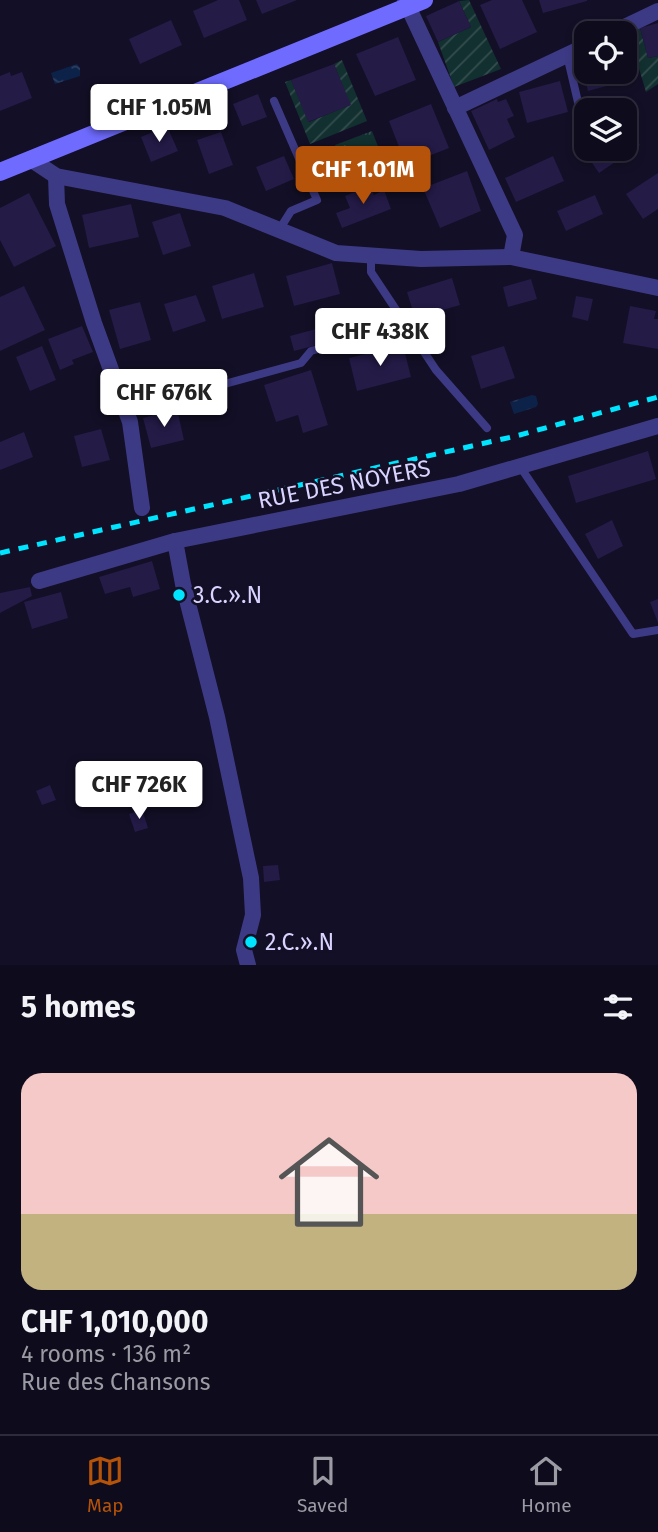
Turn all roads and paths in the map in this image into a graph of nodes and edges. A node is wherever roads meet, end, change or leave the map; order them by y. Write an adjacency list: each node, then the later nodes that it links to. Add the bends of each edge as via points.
1 (412, 2): 8 (street); 9 (street)
2 (658, 11): 3 (street)
3 (637, 21)
4 (574, 52): 5 (street)
5 (567, 55): 6 (lane); 8 (street)
6 (577, 98)
7 (274, 101): 12 (lane, via 317,200 291,211)
8 (455, 108): 14 (street, via 515,235)
9 (32, 160): 10 (street); 11 (street)
10 (0, 172)
11 (56, 176): 12 (street, via 225,208); 17 (street, via 57,204)
12 (279, 230): 13 (street, via 336,253)
13 (371, 256): 14 (street); 16 (lane, via 371,272)
14 (511, 257): 15 (street)
15 (658, 288)
16 (406, 325): 17 (lane, via 311,351 301,363); 19 (lane, via 436,370)
17 (126, 411): 21 (street)
18 (658, 426): 20 (street, RUE DES NOYERS)
19 (486, 428)
20 (521, 468): 22 (street, RUE DES NOYERS, via 339,510); 24 (lane, via 633,634)
21 (142, 508)
22 (175, 541): 23 (street, RUE DES NOYERS); 25 (street, via 251,878 253,915 244,950)
23 (38, 581)
24 (658, 630)
25 (248, 965)

